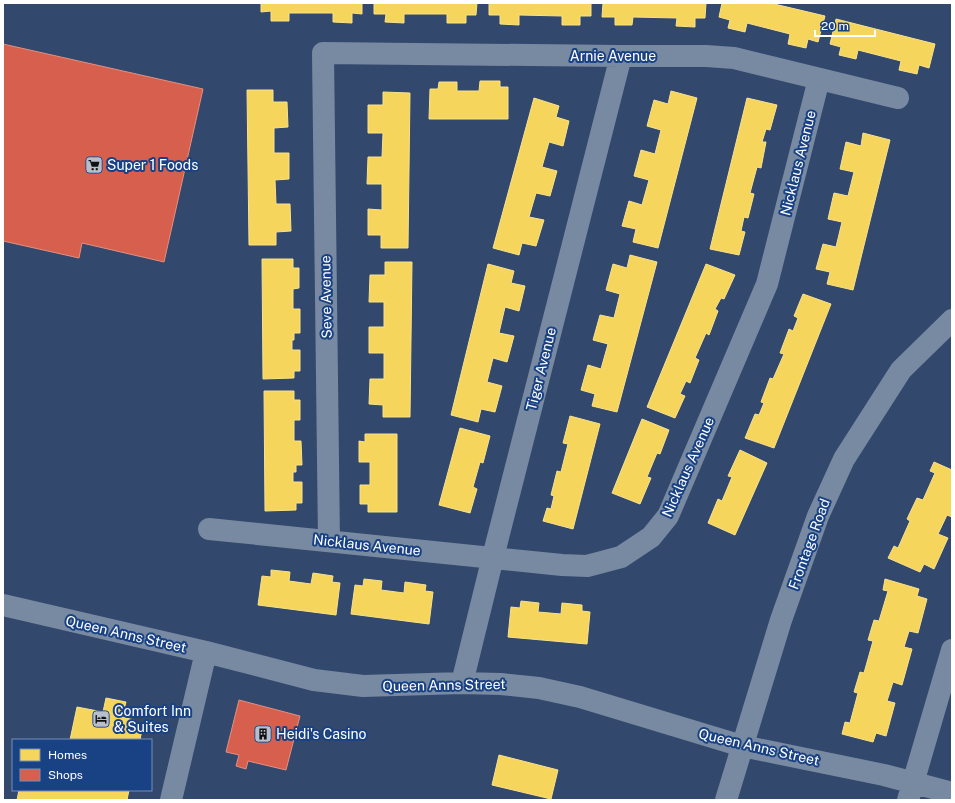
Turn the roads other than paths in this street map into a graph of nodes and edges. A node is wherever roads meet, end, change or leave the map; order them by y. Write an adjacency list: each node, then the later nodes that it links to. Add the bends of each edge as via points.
1 (323, 53): 2 (street, Arnie Avenue); 7 (street, Seve Avenue)
2 (621, 56): 3 (street, Arnie Avenue, via 734,58); 8 (street, Tiger Avenue)
3 (819, 79): 4 (street, Arnie Avenue); 8 (street, Nicklaus Avenue, via 767,284 668,516 651,537 621,557 587,566)
4 (898, 98)
5 (952, 320): 13 (street, Frontage Road, via 901,370 844,459 818,516 781,620)
6 (209, 529): 7 (street, Nicklaus Avenue)
7 (329, 541): 8 (street, Nicklaus Avenue)
8 (492, 557): 12 (street, Tiger Avenue)
9 (3, 605): 11 (street, Queen Anns Street)
10 (952, 650): 14 (street)
11 (206, 652): 12 (street, Queen Anns Street, via 314,680 363,686); 16 (street)
12 (462, 683): 13 (street, Queen Anns Street, via 539,688 580,697)
13 (742, 746): 14 (street, Queen Anns Street, via 884,775); 17 (street, Frontage Road)
14 (911, 791): 15 (street, Queen Anns Street)
15 (952, 793)
16 (171, 800)
17 (726, 800)

